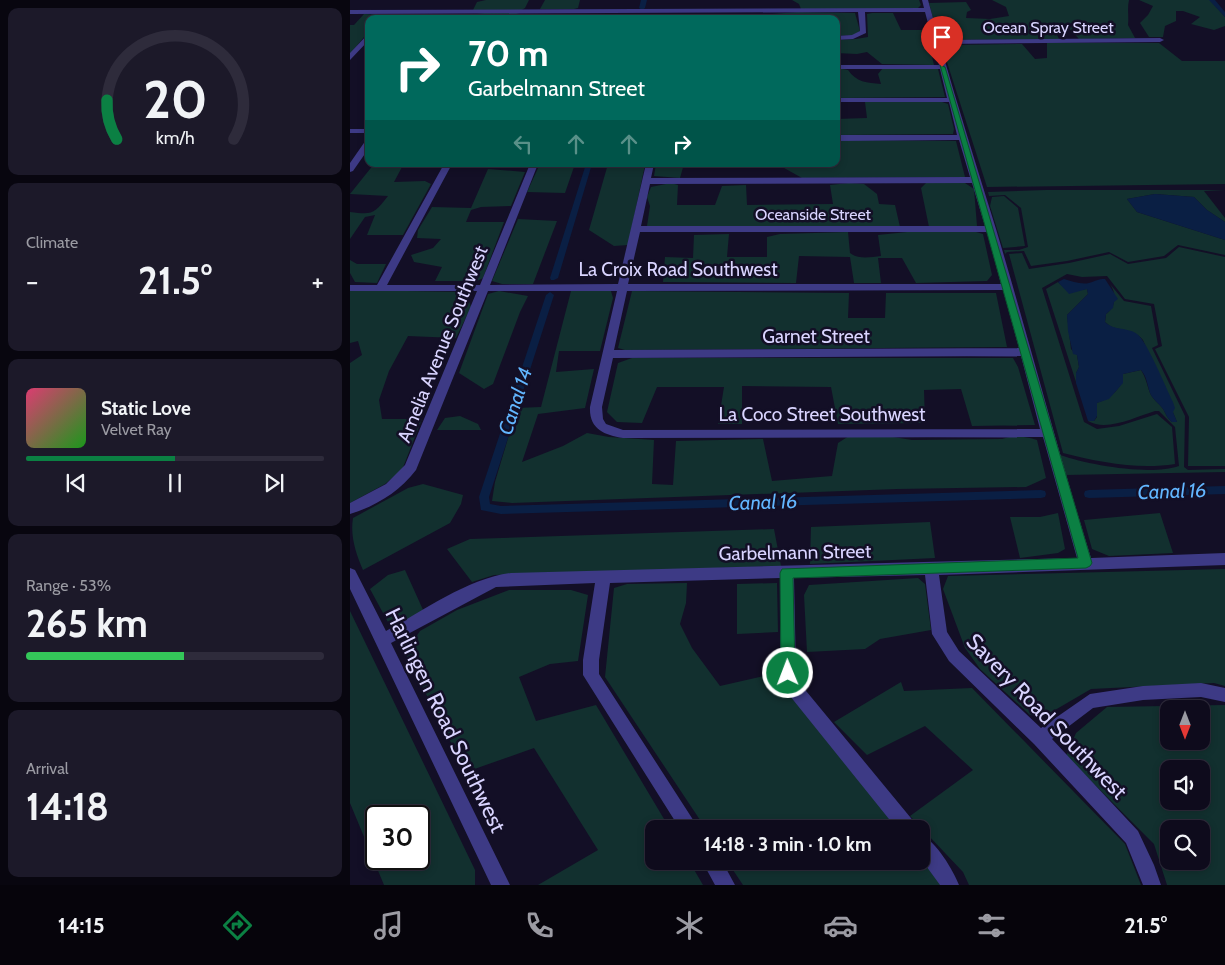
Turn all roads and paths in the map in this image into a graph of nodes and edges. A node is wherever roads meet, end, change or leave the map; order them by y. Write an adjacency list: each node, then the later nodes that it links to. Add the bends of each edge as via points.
1 (755, 0): 8 (street)
2 (926, 5): 4 (street); 19 (street)
3 (460, 8): 5 (street); 10 (street); 12 (street)
4 (861, 10): 8 (street); 16 (street, via 864,32 854,37)
5 (389, 11): 9 (street); 11 (street)
6 (595, 11): 7 (street); 10 (street); 14 (street)
7 (684, 11): 8 (street); 15 (street)
8 (754, 11)
9 (350, 12)
10 (529, 12): 13 (street)
11 (386, 15)
12 (456, 15)
13 (527, 15)
14 (594, 15)
15 (683, 15)
16 (840, 38)
17 (365, 40): 20 (street)
18 (1160, 40): 19 (street, Ocean Spray Street)
19 (937, 42): 22 (street)
20 (350, 58)
21 (840, 67): 22 (street)
22 (942, 67): 24 (street)
23 (840, 100): 24 (street)
24 (952, 100): 28 (street)
25 (350, 131): 26 (street)
26 (365, 131)
27 (840, 138): 28 (street)
28 (962, 138): 34 (street)
29 (365, 148): 33 (street)
30 (446, 167): 42 (street)
31 (533, 167): 40 (street, Amelia Avenue Southwest)
32 (649, 167): 35 (street)
33 (350, 169)
34 (976, 180): 35 (street); 36 (street)
35 (646, 181): 37 (street)
36 (991, 229): 37 (street, Oceanside Street); 39 (street)
37 (635, 230): 38 (street)
38 (622, 286): 39 (street, La Croix Road Southwest); 40 (street, La Croix Road Southwest); 44 (street)
39 (1006, 286): 43 (street)
40 (484, 287): 42 (street, La Croix Road Southwest); 46 (street, Amelia Avenue Southwest, via 411,467 385,494)
41 (350, 288): 42 (street, La Croix Road Southwest)
42 (380, 288)
43 (1025, 352): 44 (street, Garnet Street); 45 (street)
44 (607, 354): 45 (street, La Coco Street Southwest, via 595,416 598,425 609,432)
45 (1047, 433): 48 (street)
46 (350, 509)
47 (1225, 559): 48 (street, Garbelmann Street)
48 (1086, 563): 49 (street, Garbelmann Street)
49 (931, 569): 50 (street, Garbelmann Street); 55 (street, Savery Road Southwest, via 940,634 954,656)
50 (787, 573): 52 (street, Garbelmann Street); 57 (street, via 788,673 796,691)
51 (350, 574): 53 (street, Harlingen Road Southwest)
52 (603, 578): 53 (street, Garbelmann Street, via 495,581); 56 (street, via 591,675)
53 (382, 641): 60 (street, Harlingen Road Southwest)
54 (1225, 695): 55 (street, via 1201,690 1152,692 1090,701)
55 (1040, 738): 63 (street, Savery Road Southwest, via 1132,837)
56 (684, 820)
57 (902, 820)
58 (930, 855): 62 (street)
59 (717, 870): 61 (street)
60 (501, 885)
61 (726, 885)
62 (950, 885)
63 (1152, 885)

